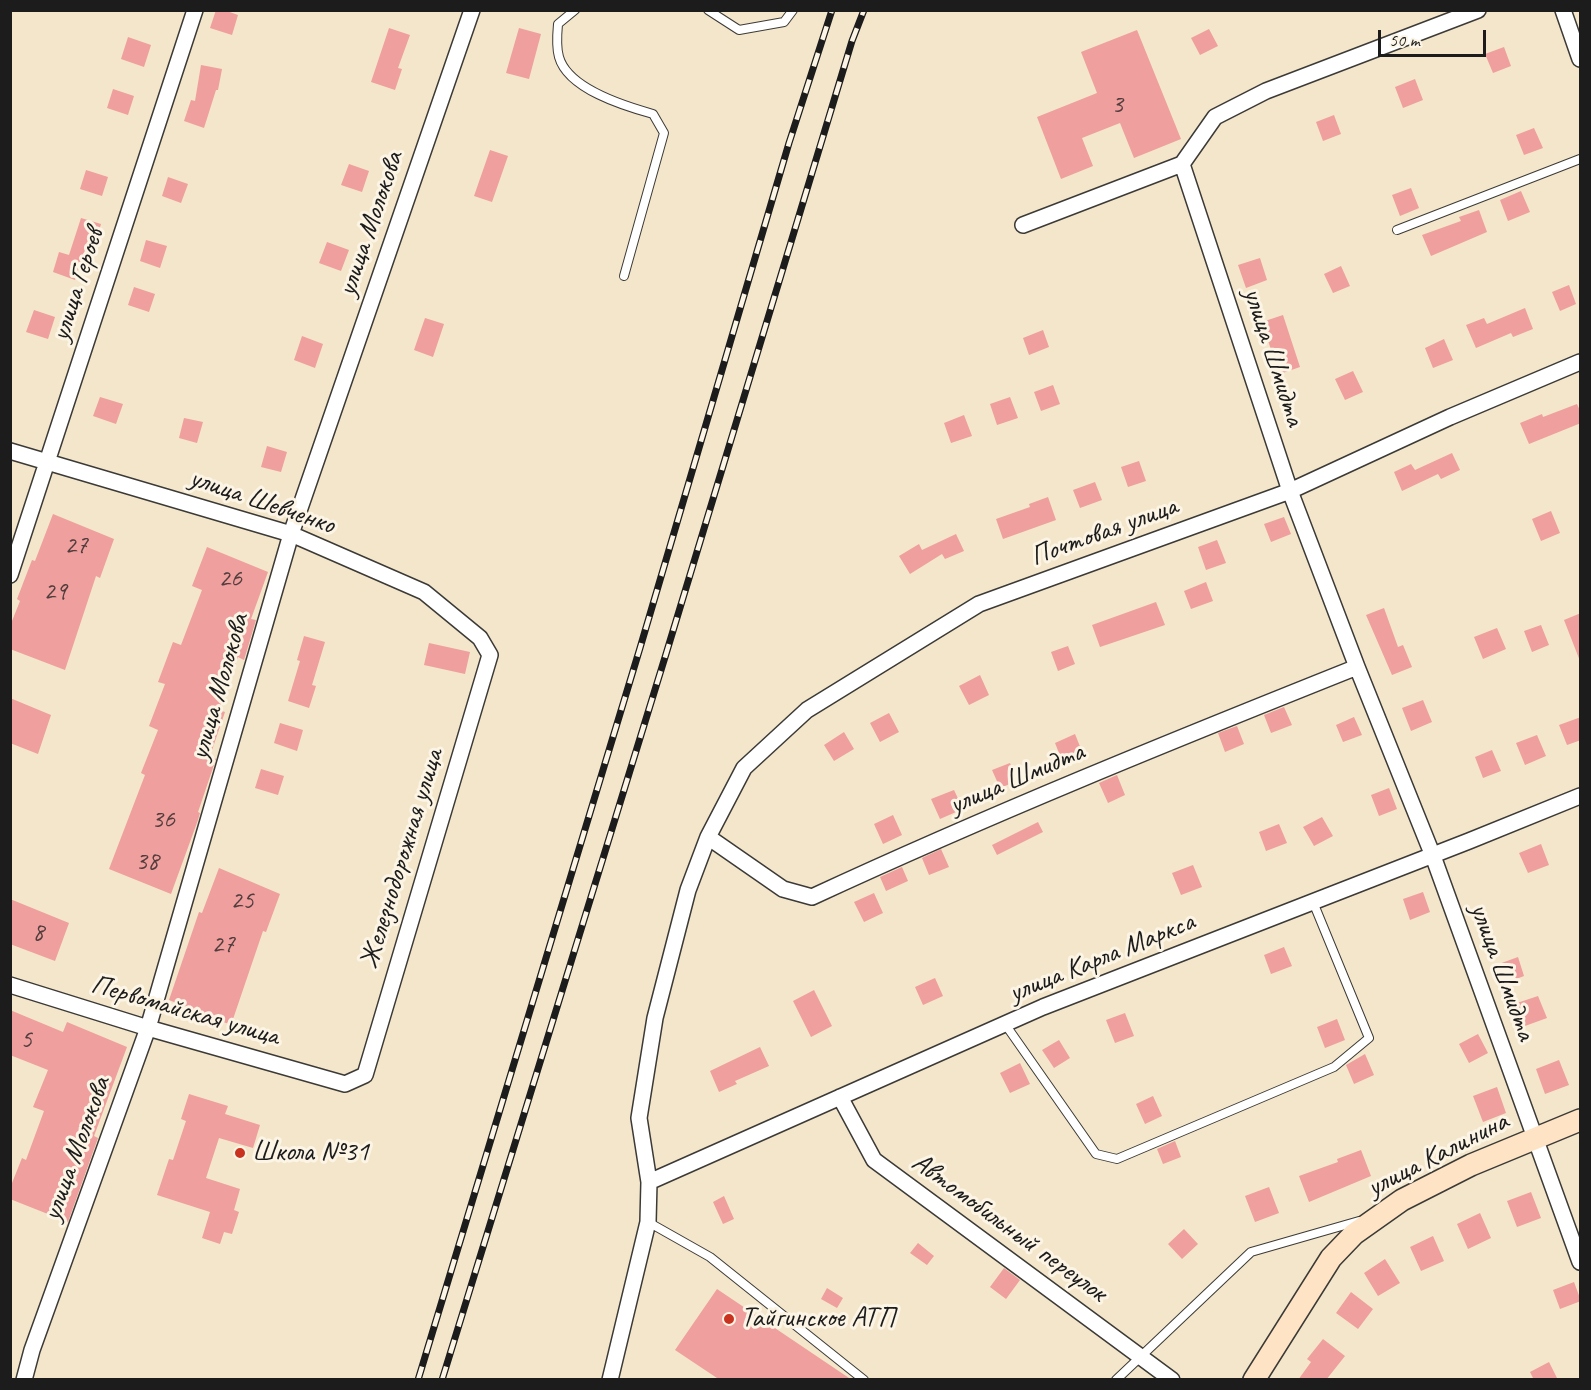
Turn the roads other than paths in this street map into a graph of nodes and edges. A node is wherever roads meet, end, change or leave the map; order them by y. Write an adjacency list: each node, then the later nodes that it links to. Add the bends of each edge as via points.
1 (195, 10): 16 (street, улица Героев)
2 (472, 10): 18 (street, улица Молокова)
3 (575, 10): 13 (lane, via 558,24 559,59 577,83 622,105 653,114 664,133)
4 (708, 10): 5 (lane, via 739,30 784,22)
5 (793, 10)
6 (1478, 10): 10 (street, via 1266,91 1215,117)
7 (1563, 10): 8 (street)
8 (1581, 59)
9 (1581, 159): 12 (lane)
10 (1182, 164): 11 (street); 17 (street, улица Шмидта)
11 (1023, 225)
12 (1396, 230)
13 (624, 276)
14 (1581, 362): 17 (street, Почтовая улица)
15 (10, 451): 16 (street, улица Шевченко)
16 (47, 461): 18 (street, улица Шевченко); 19 (street, улица Героев)
17 (1290, 491): 21 (street, улица Шмидта); 23 (street, Почтовая улица, via 979,604 807,710 744,768)
18 (291, 534): 20 (street, улица Шевченко, via 424,592); 28 (street, улица Молокова)
19 (10, 575)
20 (480, 638): 29 (street, Железнодорожная улица, via 490,655 365,1075)
21 (1357, 667): 23 (street, улица Шмидта, via 920,847 812,897 783,889); 24 (street, улица Шмидта)
22 (1581, 796): 24 (street, улица Карла Маркса)
23 (708, 837): 33 (street, Почтовая улица, via 688,890 655,1018 639,1118)
24 (1432, 856): 25 (street, улица Карла Маркса); 32 (street, улица Шмидта)
25 (1313, 902): 27 (street, улица Карла Маркса); 27 (lane, via 1369,1038 1334,1066 1117,1159 1096,1154)
26 (10, 985): 28 (street, Первомайская улица)
27 (1005, 1024): 30 (street, улица Карла Маркса)
28 (148, 1028): 29 (street, Первомайская улица); 38 (street, улица Молокова)
29 (345, 1084)
30 (840, 1097): 33 (street, улица Карла Маркса); 37 (street, Автомобильный переулок, via 874,1160)
31 (1581, 1120): 32 (main road, улица Калинина)
32 (1535, 1139): 34 (main road, улица Калинина, via 1471,1165); 36 (street, улица Шмидта)
33 (649, 1182): 35 (street, Почтовая улица)
34 (1377, 1215): 37 (lane, via 1251,1252); 43 (main road, улица Калинина, via 1331,1258)
35 (648, 1222): 39 (street, Почтовая улица); 40 (lane, via 710,1257)
36 (1581, 1262)
37 (1141, 1357): 41 (lane); 42 (street, Автомобильный переулок)
38 (24, 1380)
39 (610, 1380)
40 (864, 1380)
41 (1116, 1380)
42 (1172, 1380)
43 (1254, 1380)

